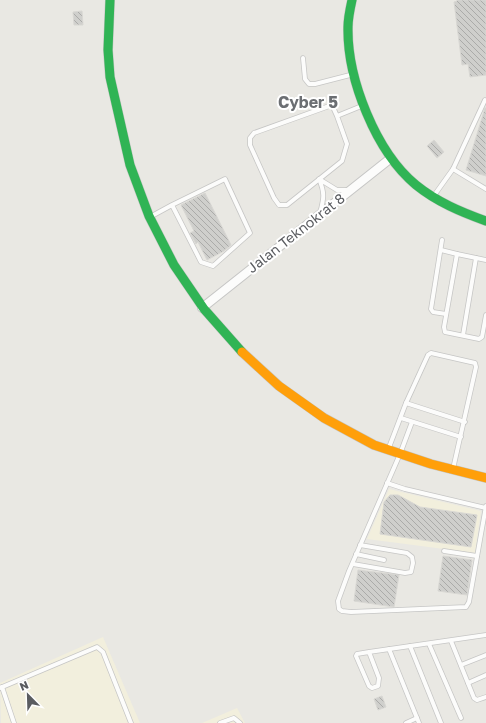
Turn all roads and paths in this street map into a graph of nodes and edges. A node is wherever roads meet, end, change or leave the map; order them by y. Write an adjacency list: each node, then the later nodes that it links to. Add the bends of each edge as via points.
1 (110, 0): 16 (street, via 108,59 116,108 121,136)
2 (352, 0): 4 (street, via 348,32)
3 (303, 58): 4 (lane, via 305,79 309,84)
4 (355, 74): 6 (street)
5 (485, 100): 9 (lane)
6 (364, 105): 7 (lane); 8 (street)
7 (336, 116): 10 (lane, via 347,144 342,161); 10 (lane, via 332,105 254,133 250,138 250,145 279,205 287,205)
8 (391, 158): 12 (street, Jalan Teknokrat 8); 13 (street)
9 (453, 169): 11 (lane); 13 (lane)
10 (319, 179): 12 (lane, via 337,190); 15 (lane, via 324,190 324,198)
11 (486, 189)
12 (350, 190): 15 (street, Jalan Teknokrat 8)
13 (433, 197): 17 (street)
14 (172, 205): 14 (lane, via 225,179 250,233 213,266 201,262); 16 (lane)
15 (319, 215): 23 (street, Jalan Teknokrat 8)
16 (148, 218): 23 (street, via 166,254)
17 (486, 221)
18 (442, 240): 19 (lane)
19 (441, 250): 20 (lane); 24 (lane, via 431,309 433,312)
20 (457, 254): 21 (lane); 24 (lane)
21 (476, 258): 22 (lane); 26 (lane)
22 (486, 260)
23 (202, 308): 32 (street, via 228,340 292,396 343,429)
24 (446, 314): 26 (lane, via 446,332)
25 (486, 315): 26 (lane, via 482,337 479,339)
26 (463, 335)
27 (406, 403): 28 (lane); 30 (lane); 30 (lane, via 431,353 475,362)
28 (401, 418): 29 (lane); 32 (lane)
29 (412, 422): 31 (lane); 33 (lane)
30 (464, 422): 31 (lane)
31 (461, 437): 34 (lane)
32 (388, 450): 33 (street)
33 (400, 454): 34 (street); 36 (lane)
34 (452, 471): 35 (street)
35 (486, 478)
36 (387, 484): 37 (lane); 38 (lane)
37 (486, 507): 41 (lane)
38 (360, 545): 40 (lane); 43 (lane, via 407,553 412,557 413,566 410,572 405,573)
39 (444, 551): 41 (lane)
40 (356, 554): 42 (lane); 43 (lane)
41 (477, 556): 43 (lane, via 469,602 462,608 342,611 338,601)
42 (384, 560)
43 (353, 564)
44 (486, 635): 45 (lane)
45 (451, 641): 46 (lane); 51 (lane)
46 (429, 644): 47 (lane); 56 (lane)
47 (410, 646): 48 (lane); 63 (lane)
48 (389, 649): 49 (lane); 57 (lane)
49 (369, 652): 49 (lane, via 356,656 369,686 375,688 380,683)
50 (486, 655): 51 (lane)
51 (461, 665): 53 (lane)
52 (486, 675): 53 (lane)
53 (468, 683): 55 (lane, via 476,700)
54 (1, 688): 58 (lane); 59 (lane, via 97,647 103,652)
55 (486, 697)
56 (461, 718)
57 (418, 721): 62 (lane)
58 (14, 723)
59 (131, 723)
60 (220, 723): 61 (lane, via 234,718)
61 (240, 723)
62 (406, 723)
63 (441, 723)

